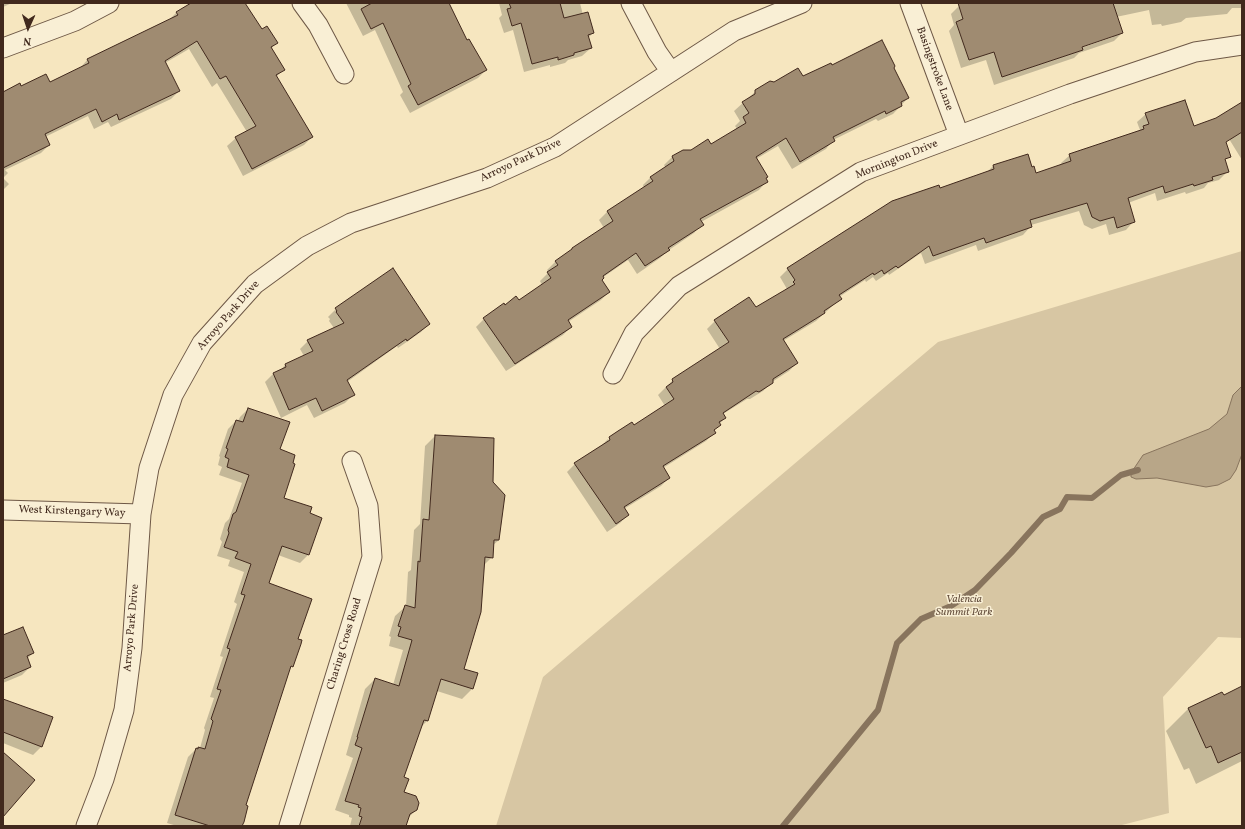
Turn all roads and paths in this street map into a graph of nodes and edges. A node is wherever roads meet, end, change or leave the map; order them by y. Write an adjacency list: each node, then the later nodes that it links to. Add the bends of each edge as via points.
1 (109, 3): 7 (street, via 75,21)
2 (302, 3): 9 (street, via 318,25)
3 (631, 3): 8 (street, via 657,52)
4 (802, 3): 8 (street, Arroyo Park Drive, via 734,31)
5 (910, 3): 10 (street, Basingstroke Lane)
6 (1242, 45): 10 (street, Mornington Drive, via 1195,52)
7 (3, 48)
8 (671, 72): 14 (street, Arroyo Park Drive, via 556,148 487,178 351,223 307,246 255,284 202,343 172,395 149,468)
9 (344, 74)
10 (959, 135): 11 (street, Mornington Drive, via 861,172 679,286 634,333)
11 (613, 374)
12 (352, 461): 16 (street, Charing Cross Road, via 368,506 372,557)
13 (3, 510): 14 (street, West Kirstengary Way)
14 (141, 514): 15 (street, Arroyo Park Drive, via 132,648 124,710)
15 (91, 824)
16 (289, 826)

